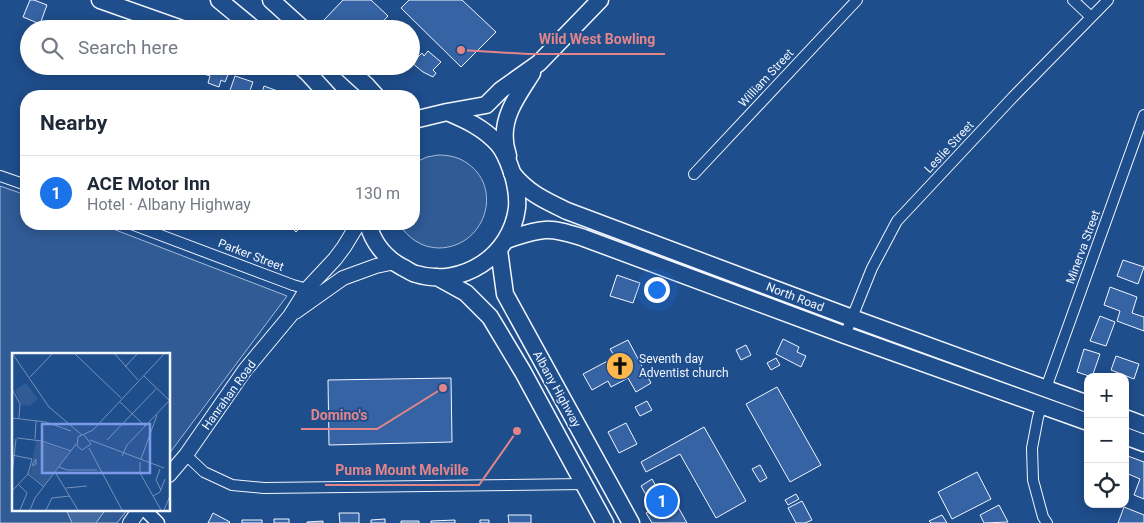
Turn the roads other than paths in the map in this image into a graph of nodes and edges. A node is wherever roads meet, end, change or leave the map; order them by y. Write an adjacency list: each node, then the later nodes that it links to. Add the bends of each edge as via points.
1 (100, 0): 9 (main road)
2 (218, 0): 10 (main road)
3 (271, 0): 11 (main road)
4 (600, 0): 12 (main road)
5 (857, 0): 21 (street, William Street)
6 (1073, 0): 8 (street)
7 (1108, 0): 8 (street, Leslie Street)
8 (1091, 17): 32 (street, Leslie Street, via 897,220 872,268)
9 (157, 20)
10 (243, 20)
11 (293, 20)
12 (539, 63): 17 (main road, via 486,105); 20 (main road, via 506,118 504,139)
13 (309, 75): 15 (main road)
14 (355, 75): 16 (main road)
15 (323, 90)
16 (371, 90)
17 (448, 112): 19 (main road); 20 (main road, North Road, via 479,127 499,144)
18 (1144, 115): 34 (street, Minerva Street)
19 (420, 116)
20 (510, 166): 27 (main road, via 516,184 517,207); 32 (main road, North Road, via 533,194 567,211)
21 (694, 174)
22 (0, 176): 23 (street)
23 (20, 183)
24 (146, 230): 30 (street, Parker Street)
25 (354, 230): 30 (main road, Hanrahan Road, via 335,259)
26 (369, 230): 28 (main road, via 377,245)
27 (503, 245): 29 (main road, via 471,271); 33 (main road, North Road, via 525,234 546,230 562,232); 50 (main road, Albany Highway, via 505,294)
28 (395, 262): 29 (main road, via 415,274); 31 (main road, Hanrahan Road, via 343,278)
29 (437, 277): 44 (main road, Albany Highway, via 466,293 490,317)
30 (307, 289): 31 (main road, Hanrahan Road)
31 (290, 316): 42 (main road, Hanrahan Road, via 245,370)
32 (852, 318): 33 (street, Leslie Street); 34 (main road, North Road)
33 (845, 335): 36 (main road, North Road)
34 (1046, 388): 35 (main road, North Road)
35 (1084, 402)
36 (1042, 405): 38 (main road, North Road); 51 (street, via 1032,448 1033,480)
37 (1129, 420): 39 (main road)
38 (1084, 421)
39 (1144, 426)
40 (1129, 437): 41 (main road)
41 (1144, 443)
42 (186, 455): 43 (main road, Hanrahan Road); 44 (street, via 204,472 232,485 264,488)
43 (170, 475)
44 (584, 484): 49 (main road, Albany Highway)
45 (141, 510): 47 (main road)
46 (143, 510): 48 (street)
47 (130, 523)
48 (158, 523)
49 (604, 523)
50 (630, 523)
51 (1047, 523)

